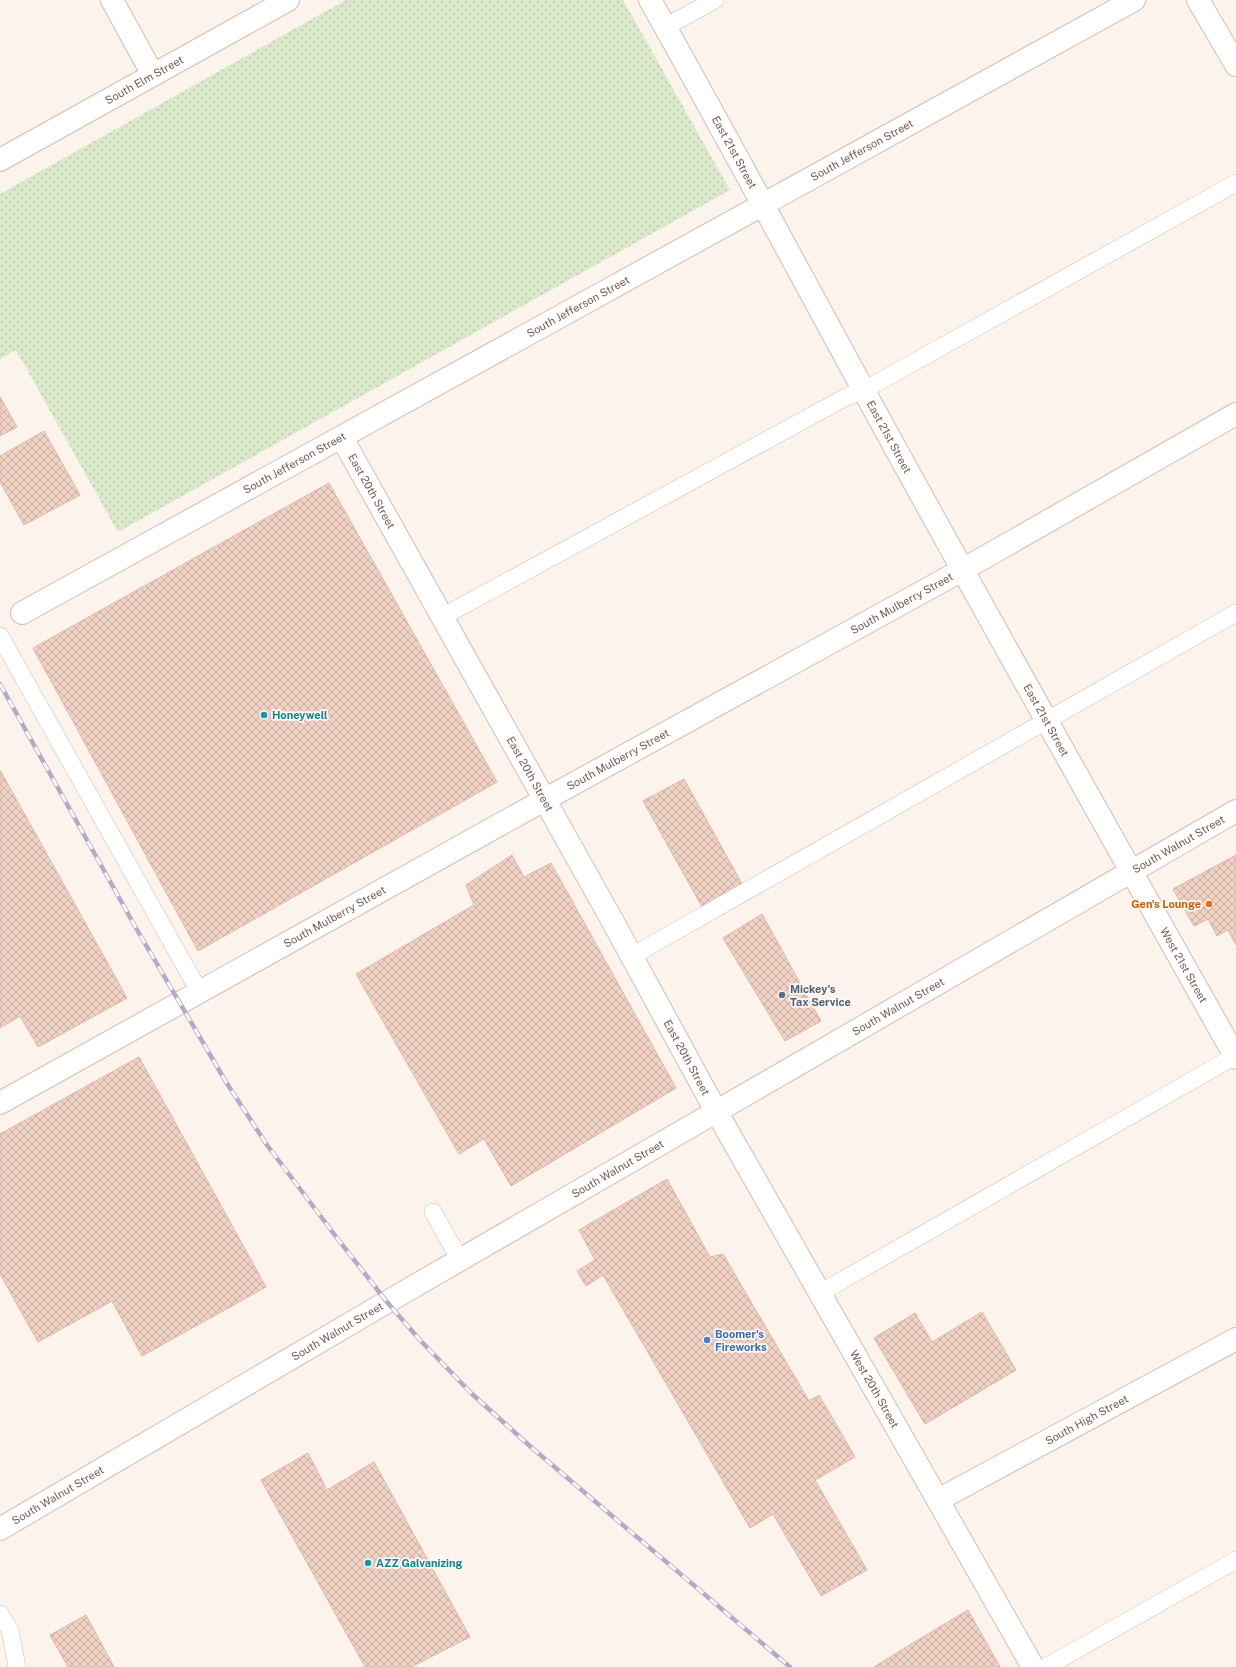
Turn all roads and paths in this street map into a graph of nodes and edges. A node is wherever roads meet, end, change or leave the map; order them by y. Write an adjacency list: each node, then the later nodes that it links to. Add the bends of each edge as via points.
1 (112, 0): 9 (street)
2 (288, 0): 9 (street, South Elm Street)
3 (650, 0): 7 (street, East 21st Street)
4 (715, 0): 7 (lane)
5 (1134, 0): 12 (street, South Jefferson Street)
6 (1198, 0): 8 (street)
7 (665, 27): 12 (street, East 21st Street)
8 (1236, 65)
9 (153, 75): 10 (street, South Elm Street)
10 (0, 160)
11 (1236, 183): 13 (lane)
12 (764, 204): 13 (street, East 21st Street); 15 (street, South Jefferson Street)
13 (864, 390): 16 (street, East 21st Street); 19 (lane)
14 (1236, 414): 16 (street, South Mulberry Street)
15 (342, 438): 17 (street, South Jefferson Street); 19 (street, East 20th Street)
16 (964, 569): 21 (street, East 21st Street); 22 (street, South Mulberry Street)
17 (22, 613)
18 (1236, 613): 21 (lane)
19 (442, 617): 22 (street, East 20th Street)
20 (0, 636): 26 (lane)
21 (1046, 721): 24 (street, East 21st Street); 25 (lane)
22 (544, 800): 25 (street, East 20th Street); 26 (street, South Mulberry Street)
23 (1236, 811): 24 (street, South Walnut Street)
24 (1131, 873): 27 (street, West 21st Street); 29 (street, South Walnut Street)
25 (632, 956): 29 (street, East 20th Street)
26 (198, 991): 28 (street, South Mulberry Street)
27 (1235, 1057): 32 (lane)
28 (0, 1103)
29 (716, 1111): 31 (street, South Walnut Street); 32 (street, West 20th Street)
30 (433, 1212): 31 (lane)
31 (460, 1260): 35 (street, South Walnut Street)
32 (820, 1293): 34 (street, West 20th Street)
33 (1236, 1338): 34 (street, South High Street)
34 (938, 1500): 39 (street, West 20th Street)
35 (0, 1529)
36 (1236, 1560): 40 (lane)
37 (0, 1614): 38 (lane, via 10,1630)
38 (17, 1667)
39 (1034, 1667)
40 (1046, 1667)

